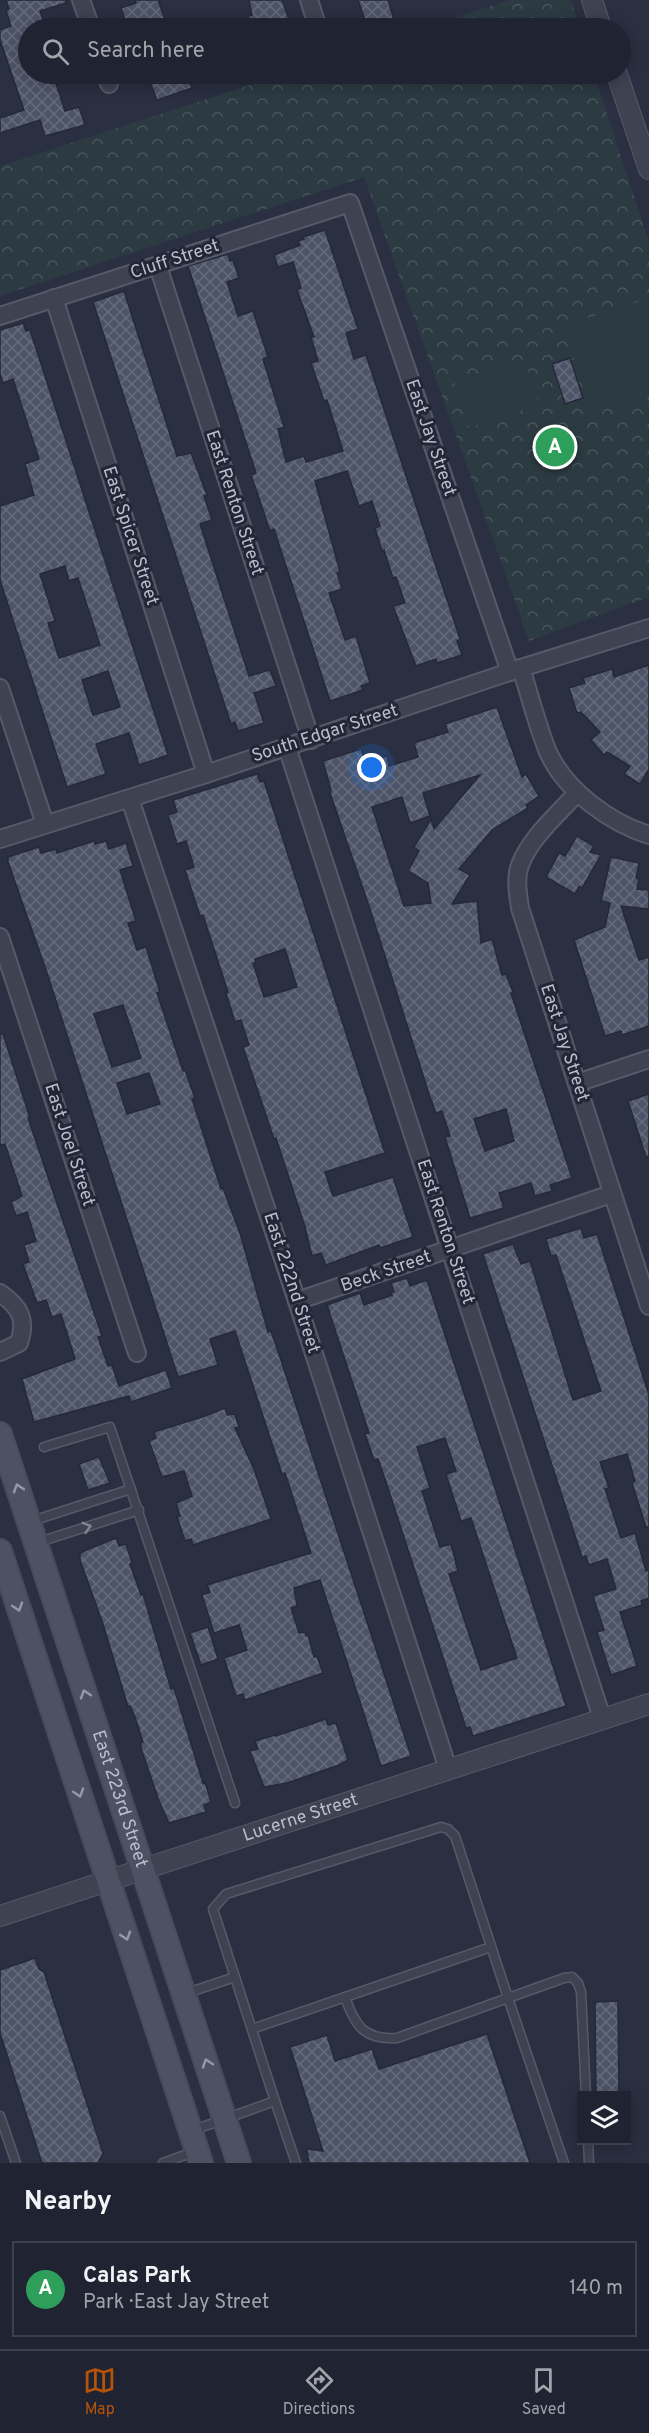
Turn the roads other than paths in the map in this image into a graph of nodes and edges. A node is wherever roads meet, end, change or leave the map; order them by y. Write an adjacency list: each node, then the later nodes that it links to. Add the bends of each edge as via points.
1 (81, 0): 4 (street)
2 (309, 0): 5 (street)
3 (592, 0): 6 (street)
4 (87, 18)
5 (315, 18)
6 (598, 18)
7 (620, 84): 8 (street)
8 (649, 169)
9 (350, 203): 10 (street, Cluff Street); 14 (street, East Jay Street)
10 (158, 266): 11 (street, Cluff Street); 16 (street, East Renton Street)
11 (54, 298): 12 (street, Cluff Street); 18 (street, East Spicer Street)
12 (0, 315)
13 (649, 628): 14 (street, South Edgar Street)
14 (515, 670): 16 (street, South Edgar Street); 19 (street, East Jay Street, via 549,754)
15 (0, 688): 21 (street)
16 (311, 740): 17 (street, South Edgar Street)
17 (287, 747): 18 (street, South Edgar Street); 28 (street, East Renton Street)
18 (206, 774): 20 (street, South Edgar Street)
19 (577, 794): 22 (street, via 612,818); 26 (street, East Jay Street, via 529,849 519,866 517,885 520,908)
20 (130, 799): 21 (street, South Edgar Street); 30 (street, East 222nd Street)
21 (45, 824): 23 (street, South Edgar Street)
22 (649, 835)
23 (0, 839)
24 (0, 937): 33 (street, East Joel Street)
25 (649, 1059): 26 (street)
26 (577, 1083): 27 (street, East Jay Street)
27 (611, 1194): 28 (street, Beck Street); 31 (street, East Jay Street)
28 (451, 1250): 30 (street, Beck Street); 41 (street, East Renton Street)
29 (0, 1293): 32 (street, via 20,1313 24,1328 19,1343)
30 (297, 1302): 42 (street, East 222nd Street)
31 (649, 1306)
32 (0, 1352)
33 (137, 1353)
34 (0, 1434): 38 (main road, East 223rd Street, one-way to 34)
35 (44, 1447): 36 (lane, via 110,1427)
36 (131, 1489): 37 (lane); 38 (lane)
37 (139, 1510): 38 (lane, one-way to 37); 43 (lane)
38 (33, 1532): 44 (main road, East 223rd Street, one-way to 38)
39 (0, 1551): 45 (main road, East 223rd Street, one-way to 45)
40 (649, 1704): 41 (street, Lucerne Street)
41 (602, 1718): 42 (street, Lucerne Street)
42 (447, 1769): 44 (street, Lucerne Street)
43 (235, 1803)
44 (143, 1869): 45 (street, Lucerne Street); 49 (main road, East 223rd Street)
45 (108, 1880): 46 (street, Lucerne Street); 58 (main road, East 223rd Street, one-way to 58)
46 (0, 1916)
47 (491, 1947): 48 (lane, via 455,1836 441,1827 226,1894 213,1909); 50 (lane); 51 (lane)
48 (235, 1977): 49 (lane); 52 (lane)
49 (184, 1994): 56 (main road, East 223rd Street, one-way to 49)
50 (345, 1997): 51 (lane, via 359,2026 368,2033 390,2038); 52 (lane)
51 (508, 1998): 53 (lane, via 564,1978 572,1977 578,1983); 63 (lane)
52 (252, 2029): 54 (lane)
53 (586, 2091)
54 (275, 2101): 56 (lane); 62 (lane)
55 (0, 2116): 59 (lane)
56 (225, 2119): 58 (lane); 61 (main road, East 223rd Street)
57 (588, 2145): 64 (lane)
58 (196, 2148): 60 (lane)
59 (16, 2163)
60 (163, 2163)
61 (239, 2163)
62 (296, 2163)
63 (564, 2163)
64 (589, 2163)

